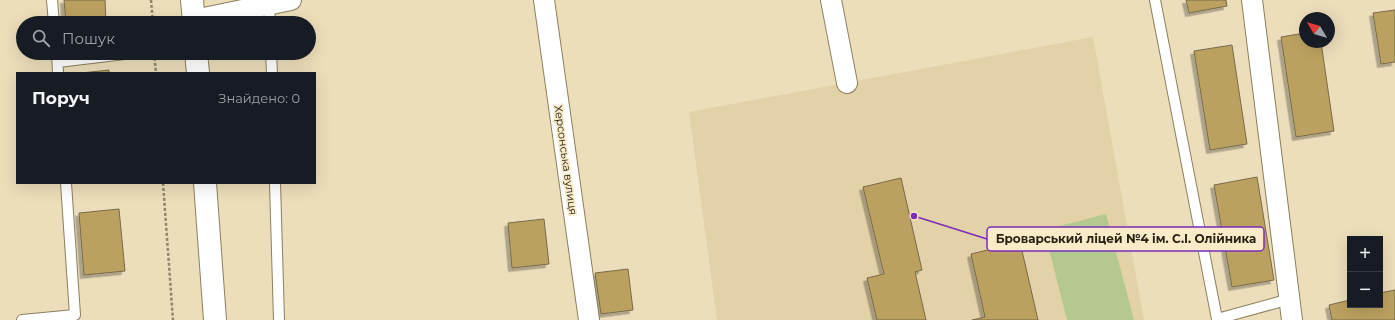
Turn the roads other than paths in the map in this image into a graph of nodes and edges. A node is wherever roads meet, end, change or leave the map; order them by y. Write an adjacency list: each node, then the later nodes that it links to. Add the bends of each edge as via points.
1 (52, 0): 9 (lane)
2 (291, 0): 7 (street)
3 (544, 0): 24 (street, Херсонська вулиця)
4 (831, 0): 16 (street)
5 (1155, 0): 20 (lane, via 1217,319)
6 (1252, 0): 20 (street)
7 (270, 9): 8 (street)
8 (193, 14)
9 (53, 16)
10 (57, 60): 13 (lane)
11 (197, 60): 14 (main road)
12 (271, 60): 15 (lane)
13 (58, 72)
14 (198, 72)
15 (272, 72)
16 (847, 83)
17 (66, 184): 21 (lane, via 75,315)
18 (205, 184): 22 (main road)
19 (275, 184): 23 (lane)
20 (1290, 299): 25 (street)
21 (22, 320)
22 (215, 320)
23 (279, 320)
24 (589, 320)
25 (1292, 320)

